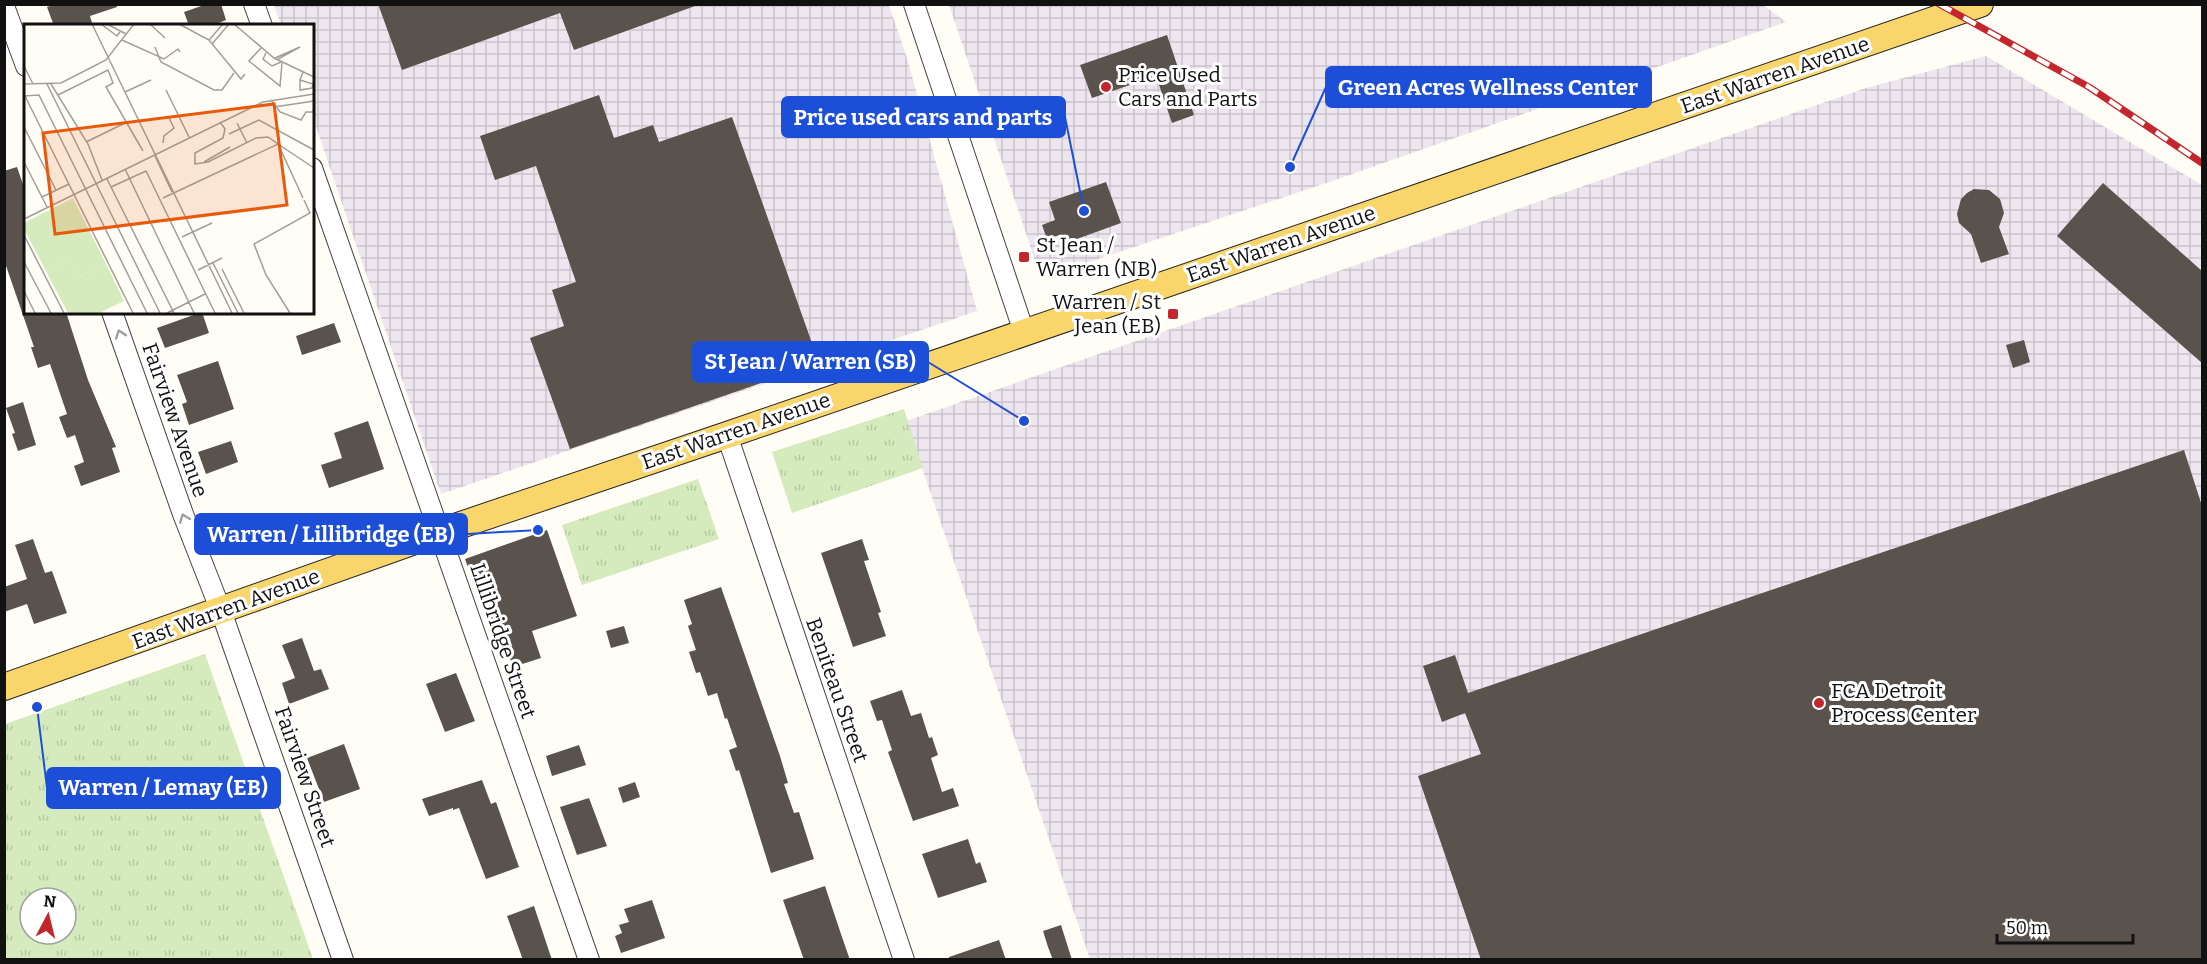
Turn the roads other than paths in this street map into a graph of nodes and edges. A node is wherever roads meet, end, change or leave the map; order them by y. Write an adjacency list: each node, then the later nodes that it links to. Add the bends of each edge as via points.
1 (254, 4): 5 (street)
2 (914, 4): 9 (street)
3 (1980, 4): 9 (main road, East Warren Avenue)
4 (4, 6): 6 (street)
5 (261, 24)
6 (24, 61)
7 (314, 174): 11 (street, Lillibridge Street)
8 (113, 314): 12 (street, Fairview Avenue, one-way to 8)
9 (1024, 332): 10 (main road, East Warren Avenue)
10 (727, 435): 11 (main road, East Warren Avenue); 16 (street, Beniteau Street)
11 (440, 532): 12 (main road, East Warren Avenue); 15 (street, Lillibridge Street)
12 (221, 611): 13 (main road, East Warren Avenue); 14 (street, Fairview Street)
13 (4, 687)
14 (343, 960)
15 (589, 960)
16 (904, 960)

